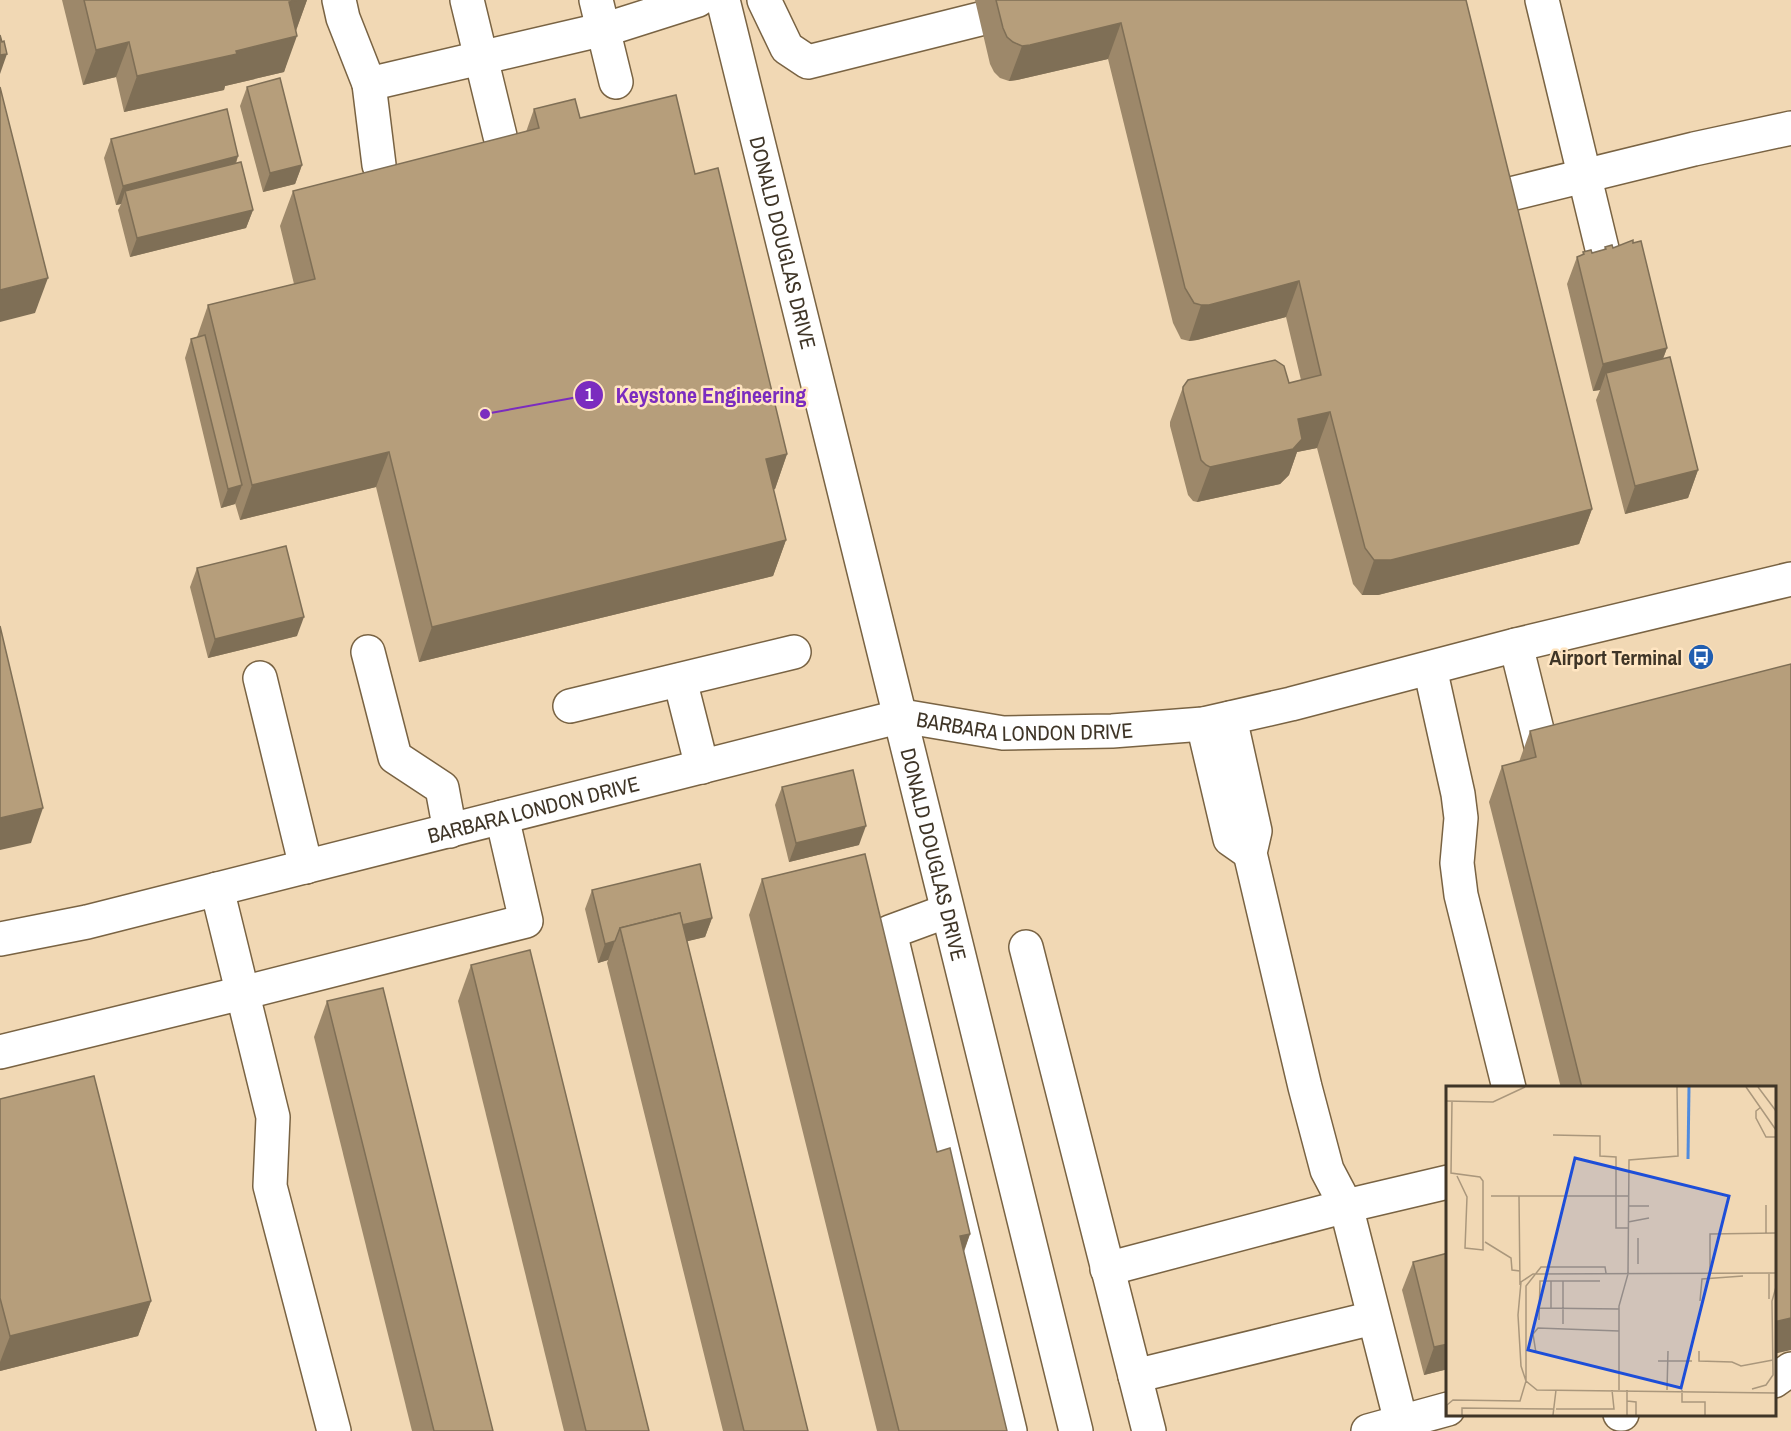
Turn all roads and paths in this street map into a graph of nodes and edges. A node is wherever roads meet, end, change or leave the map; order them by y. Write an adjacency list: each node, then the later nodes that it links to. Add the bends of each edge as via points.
1 (339, 0): 11 (street)
2 (467, 0): 9 (street)
3 (698, 0): 7 (street)
4 (723, 0): 26 (street, DONALD DOUGLAS DRIVE)
5 (764, 0): 8 (street, via 787,48 808,62)
6 (1542, 0): 15 (street)
7 (599, 14): 9 (street); 10 (street)
8 (980, 19)
9 (481, 57): 11 (street); 13 (street)
10 (616, 82)
11 (369, 84): 14 (street)
12 (1791, 128): 15 (street)
13 (500, 136)
14 (379, 165)
15 (1585, 176): 16 (street); 17 (street)
16 (1494, 198)
17 (1605, 261)
18 (1783, 585): 19 (street, BARBARA LONDON DRIVE)
19 (1516, 645): 22 (street, BARBARA LONDON DRIVE); 28 (street)
20 (368, 652): 31 (street, via 395,757 442,788)
21 (794, 652): 24 (street)
22 (1430, 668): 27 (street, BARBARA LONDON DRIVE); 39 (street, via 1460,806 1457,863 1461,895)
23 (261, 678): 32 (street)
24 (680, 680): 25 (street); 29 (street)
25 (570, 706)
26 (902, 716): 27 (street, BARBARA LONDON DRIVE, via 1003,733 1112,731); 29 (street, BARBARA LONDON DRIVE); 34 (street, DONALD DOUGLAS DRIVE)
27 (1216, 721): 41 (street, via 1230,839 1250,853 1327,1170)
28 (1545, 758)
29 (702, 767): 30 (street, BARBARA LONDON DRIVE)
30 (502, 817): 31 (street, BARBARA LONDON DRIVE); 37 (street, via 526,921)
31 (450, 831): 32 (street, BARBARA LONDON DRIVE)
32 (306, 867): 33 (street, BARBARA LONDON DRIVE)
33 (217, 889): 35 (street, BARBARA LONDON DRIVE); 37 (street)
34 (947, 911): 50 (street, via 890,932); 51 (street, DONALD DOUGLAS DRIVE)
35 (0, 939)
36 (1026, 947): 42 (street)
37 (242, 993): 38 (street); 49 (street, via 273,1117 270,1186)
38 (0, 1052)
39 (1509, 1086)
40 (1446, 1182): 41 (street)
41 (1346, 1206): 42 (street); 43 (street)
42 (1107, 1269): 45 (street)
43 (1373, 1318): 45 (street); 48 (street)
44 (1791, 1369): 46 (street)
45 (1135, 1376): 52 (street)
46 (1776, 1380)
47 (1446, 1410): 48 (street)
48 (1401, 1422): 53 (street)
49 (334, 1431)
50 (1010, 1431)
51 (1076, 1431)
52 (1149, 1431)
53 (1368, 1431)

